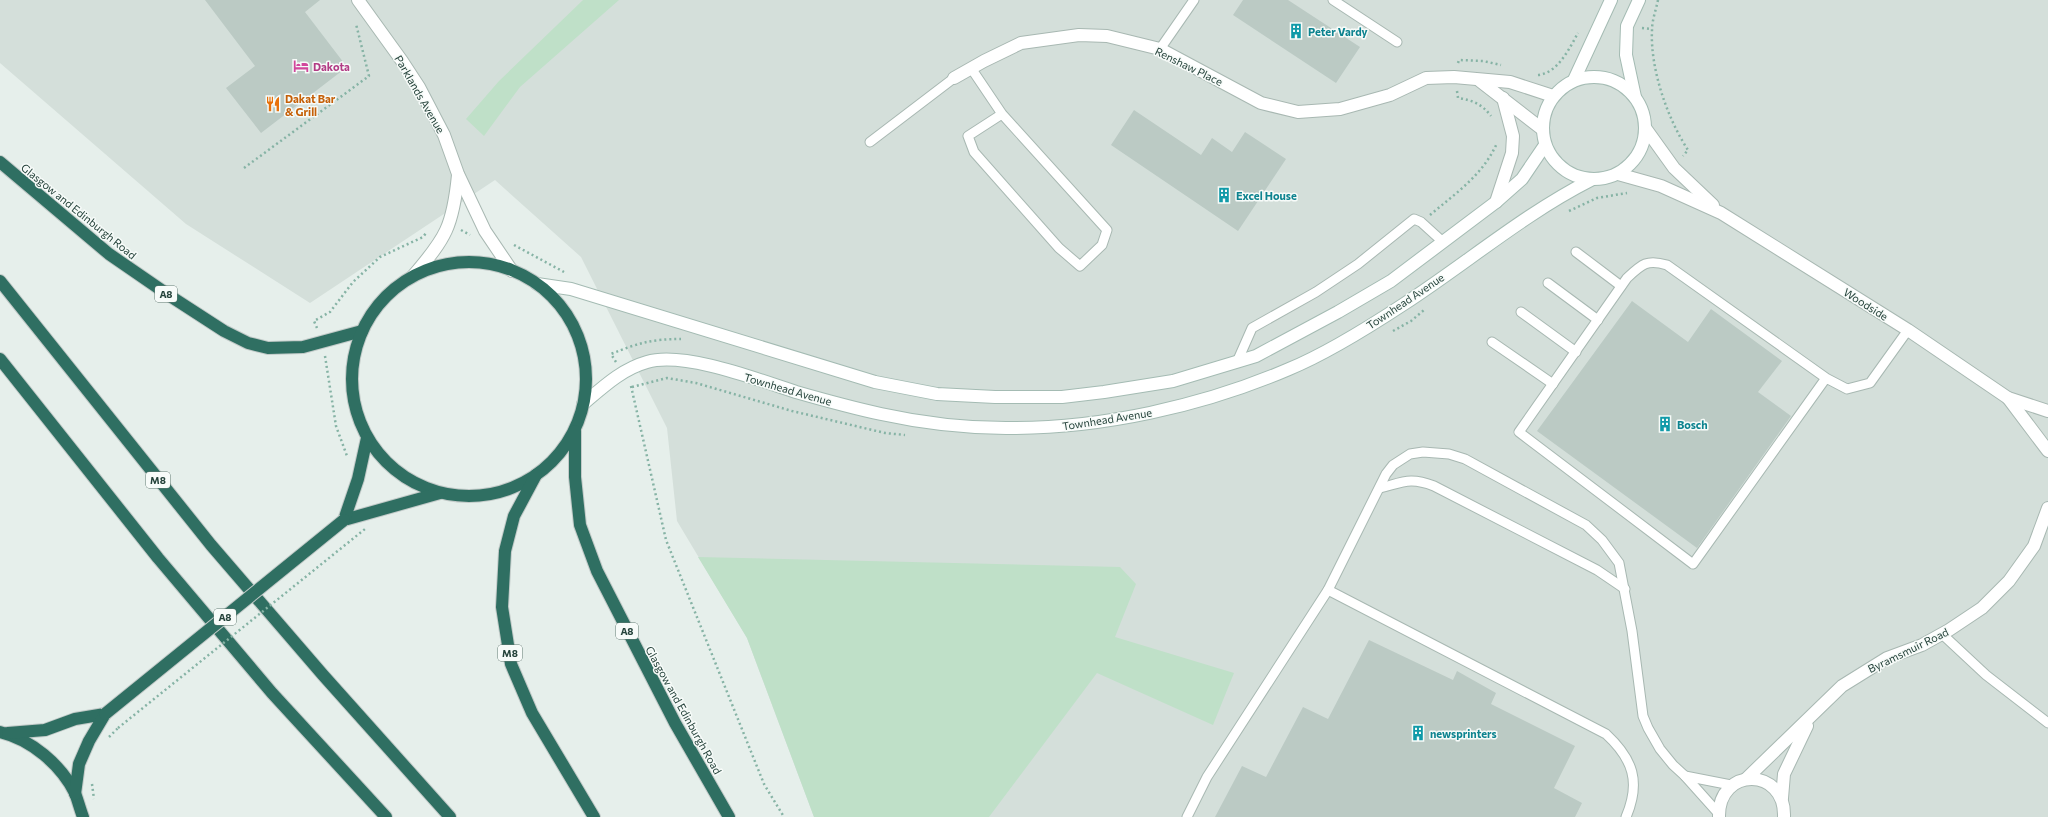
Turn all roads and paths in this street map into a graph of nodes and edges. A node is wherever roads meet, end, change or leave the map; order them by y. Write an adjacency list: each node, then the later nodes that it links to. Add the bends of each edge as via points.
1 (358, 0): 23 (street, Parklands Avenue, via 419,87 444,135)
2 (1194, 0): 8 (lane)
3 (1333, 0): 7 (lane)
4 (1611, 0): 11 (street)
5 (1639, 0): 14 (street, via 1628,26 1626,55)
6 (355, 23): 22 (path, via 369,76)
7 (1397, 42)
8 (1160, 49): 9 (street, Renshaw Place, via 1107,36 1079,35 1021,43); 12 (street, Renshaw Place, via 1261,103 1298,112 1340,109 1390,95 1426,78 1454,77)
9 (971, 68): 10 (street, Renshaw Place); 16 (lane)
10 (954, 78): 19 (lane, Renshaw Place)
11 (1574, 80): 13 (street); 14 (street, via 1591,76 1608,78 1623,85)
12 (1480, 81): 13 (street, Renshaw Place, via 1510,82); 15 (street, Renshaw Place)
13 (1553, 96): 17 (street, via 1545,112)
14 (1635, 97): 18 (street, via 1643,112)
15 (1503, 98): 17 (street, Renshaw Place); 26 (street, via 1512,136 1512,153)
16 (1002, 114): 16 (lane, via 1107,230 1102,245 1080,266 1059,248 974,152 968,136)
17 (1542, 128): 20 (street)
18 (1646, 129): 24 (street, via 1644,143 1638,156); 27 (street, Woodside, via 1674,168)
19 (870, 142)
20 (1545, 145): 25 (street, via 1552,158 1563,169 1576,177); 26 (street, via 1522,179)
21 (0, 162): 46 (highway, Glasgow and Edinburgh Road / A8, via 109,254 224,331 248,343 268,348 303,347)
22 (244, 168)
23 (458, 174): 28 (street, Parklands Avenue); 30 (street, Parklands Avenue)
24 (1618, 174): 25 (street, via 1605,179); 27 (street, Woodside, via 1661,186)
25 (1591, 180): 51 (street, Townhead Avenue, via 1530,215 1404,304 1350,337 1297,365 1224,392 1149,414 1077,426 1007,428 935,424 832,402 698,364 670,360 648,361)
26 (1496, 202): 32 (street)
27 (1722, 213): 45 (street, Woodside)
28 (450, 224): 30 (path, via 472,235); 36 (street, Parklands Avenue, via 438,247)
29 (428, 231): 46 (path, via 423,237 380,257 353,282 330,312 314,321)
30 (485, 231): 34 (street, Parklands Avenue)
31 (511, 241): 35 (path, via 515,246)
32 (1443, 242): 50 (street, via 1391,281 1338,312 1256,356); 50 (lane, via 1414,219 1358,264 1285,311 1252,328)
33 (1576, 252): 40 (lane)
34 (512, 271): 36 (highway, via 487,264 462,262 436,267); 39 (highway)
35 (569, 275)
36 (413, 276): 44 (highway, via 383,299)
37 (0, 281): 87 (highway, M8, via 211,546)
38 (1548, 283): 42 (lane)
39 (537, 284): 43 (street, via 571,289); 55 (highway, via 554,299 568,317 578,337 586,381)
40 (1621, 286): 42 (lane); 52 (lane, via 1640,266 1654,261 1667,265)
41 (1521, 312): 48 (lane)
42 (1598, 320): 48 (lane)
43 (687, 325): 50 (street, via 876,382 944,394 1062,397 1173,381); 51 (path, via 683,339 639,342 611,354)
44 (362, 330): 46 (highway, Glasgow and Edinburgh Road / A8); 58 (highway, via 351,374 352,396)
45 (1908, 330): 52 (lane, via 1870,383 1847,389); 54 (street, Woodside)
46 (323, 342): 60 (path, via 336,426 347,454)
47 (1492, 342): 53 (lane)
48 (1576, 352): 53 (lane)
49 (0, 359): 86 (highway, via 163,564 272,693)
50 (1237, 362)
51 (622, 372): 55 (street, Townhead Avenue); 90 (path, via 632,387 636,402 666,540 764,784)
52 (1826, 378): 53 (lane, via 1693,564 1519,432)
53 (1552, 384)
54 (2008, 398): 56 (street, Woodside); 59 (street, Woodside)
55 (583, 404): 57 (highway)
56 (2048, 411)
57 (575, 430): 61 (highway, via 552,463); 89 (highway, Glasgow and Edinburgh Road / A8, via 575,477 580,525 597,571 675,723)
58 (367, 438): 63 (highway, via 381,457 398,473 418,485); 65 (highway, via 358,479)
59 (2048, 451)
60 (346, 461)
61 (536, 475): 63 (highway, via 514,488 490,495 465,497); 88 (highway, M8, via 514,516 505,551 503,615 512,664 532,714)
62 (1380, 488): 69 (lane, via 1409,480 1418,480 1434,486 1597,570); 69 (lane, via 1393,465 1410,454 1436,452 1465,459 1586,525 1620,563); 70 (lane)
63 (440, 493): 65 (highway, A8)
64 (2048, 508): 68 (street, Byramsmuir Road)
65 (344, 520): 72 (highway, A8, bridge)
66 (371, 526): 76 (path, bridge, via 118,728)
67 (2048, 534): 68 (street, Byramsmuir Road)
68 (2034, 546): 71 (street, Byramsmuir Road, via 2009,581 1982,608)
69 (1625, 589): 77 (lane, via 1643,716 1660,749)
70 (1328, 590): 91 (lane, via 1207,777); 92 (lane, via 1606,734 1621,748 1629,762 1634,780 1633,801)
71 (1942, 634): 73 (street, Byramsmuir Road, via 1866,670 1842,686); 74 (lane, via 1986,675)
72 (105, 714): 75 (highway, A8, via 45,730); 81 (highway, A8, via 79,764)
73 (1813, 716): 78 (street, Byramsmuir Road); 82 (street, Byramsmuir Road, via 1784,774)
74 (2048, 723)
75 (2, 732): 81 (highway, via 26,742 46,756)
76 (105, 742)
77 (1685, 776): 80 (lane); 84 (lane)
78 (1746, 779): 80 (street, Byramsmuir Road); 82 (street, Byramsmuir Road, via 1767,782)
79 (92, 782): 83 (path)
80 (1731, 785): 84 (street, via 1722,797)
81 (75, 794): 85 (highway)
82 (1782, 798): 93 (street, Byramsmuir Road)
83 (95, 804)
84 (1719, 815)
85 (83, 817)
86 (386, 817)
87 (450, 817)
88 (594, 817)
89 (729, 817)
90 (784, 817)
91 (1187, 817)
92 (1626, 817)
93 (1784, 817)

